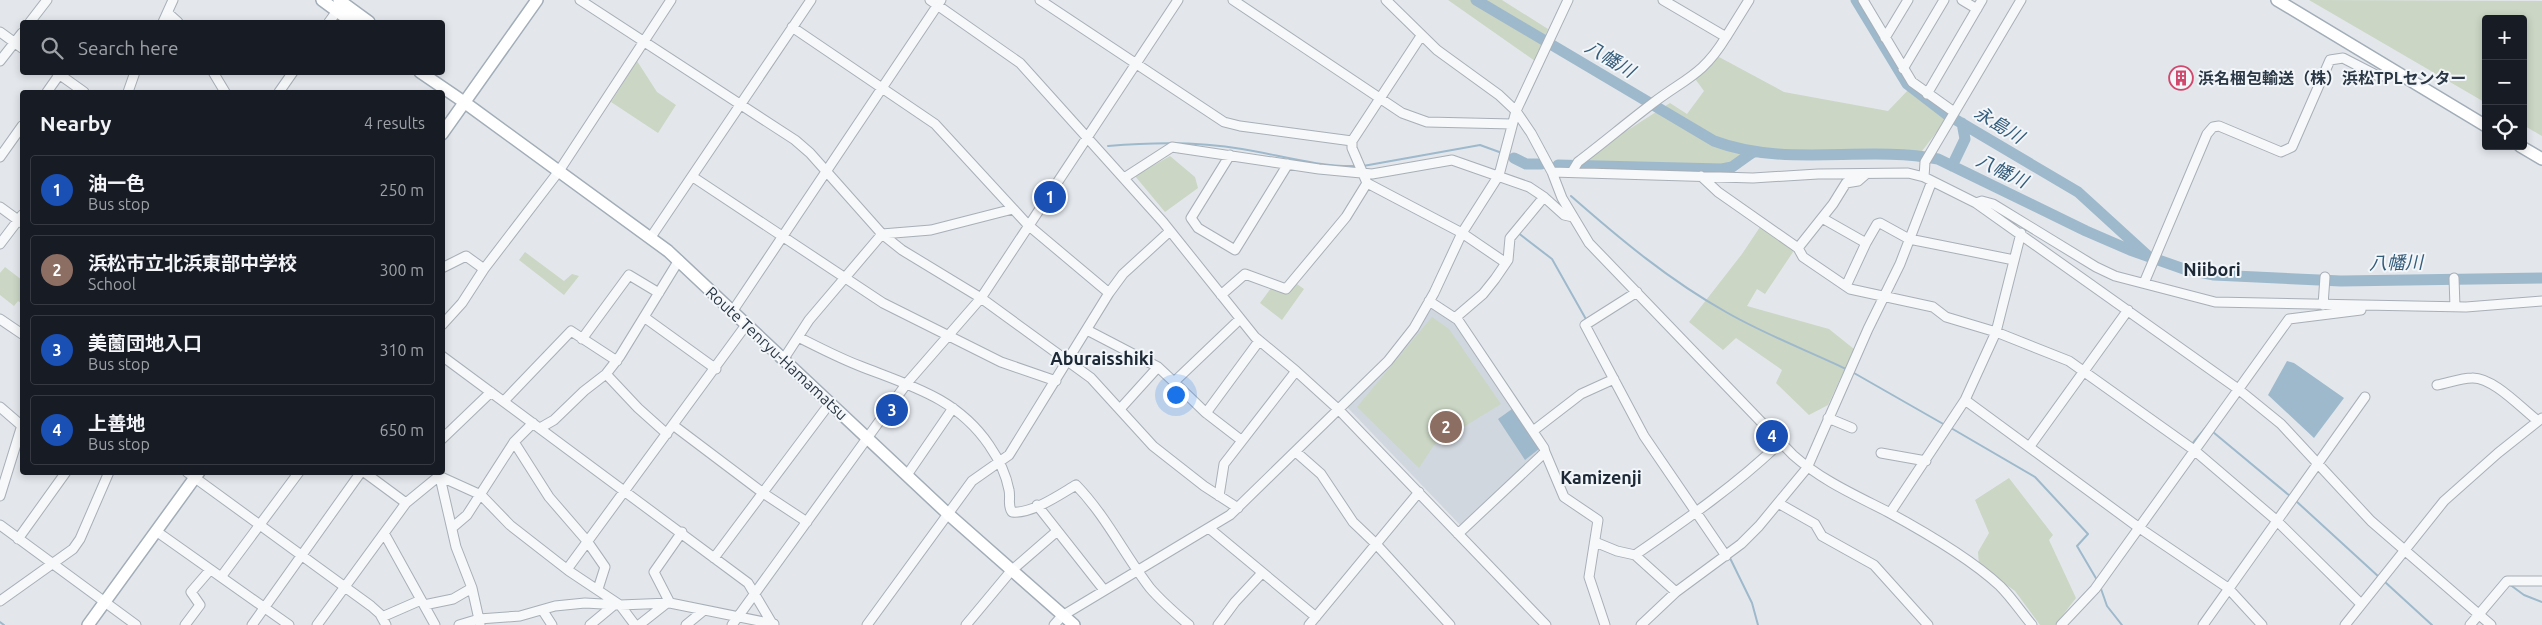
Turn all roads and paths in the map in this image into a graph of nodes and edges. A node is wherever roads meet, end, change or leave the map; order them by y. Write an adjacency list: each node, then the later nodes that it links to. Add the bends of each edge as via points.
1 (47, 0): 27 (street)
2 (173, 0): 26 (street)
3 (322, 0): 23 (main road)
4 (537, 0): 59 (main road)
5 (580, 0): 38 (street)
6 (671, 0): 38 (street)
7 (810, 0): 33 (street)
8 (1040, 0): 41 (street)
9 (1178, 0): 41 (street)
10 (1233, 0): 58 (street)
11 (1386, 0): 24 (street)
12 (1568, 0): 61 (street)
13 (1663, 0): 36 (street)
14 (1749, 0): 36 (street)
15 (1908, 0): 37 (street)
16 (1944, 0): 43 (street)
17 (1962, 0): 25 (street)
18 (1982, 0): 25 (street)
19 (2277, 0): 42 (main road)
20 (2017, 1): 62 (street)
21 (936, 2): 51 (street); 67 (street, via 1020,62)
22 (1867, 2): 37 (street)
23 (341, 3): 30 (street); 31 (main road); 32 (main road)
24 (1396, 4): 35 (street)
25 (1977, 9): 57 (street)
26 (168, 13): 28 (street); 29 (street)
27 (32, 20)
28 (164, 20)
29 (176, 20)
30 (330, 20)
31 (351, 20)
32 (366, 20)
33 (792, 27): 51 (street); 60 (street)
34 (0, 32): 39 (street)
35 (1421, 36): 58 (street); 61 (street)
36 (1726, 36): 74 (street, via 1714,57 1702,69 1646,108)
37 (1885, 38): 43 (street)
38 (644, 41): 60 (street); 76 (street)
39 (19, 45): 40 (street)
40 (0, 61)
41 (1136, 63): 67 (street); 68 (street, via 1224,122)
42 (2391, 68): 64 (main road); 113 (street, via 2382,76 2343,58 2330,60 2292,147 2287,151 2281,152 2219,126 2213,127 2207,134)
43 (1903, 69): 57 (street, via 1912,82)
44 (57, 75): 52 (street)
45 (59, 75): 53 (street)
46 (134, 75): 54 (street)
47 (215, 75): 55 (street)
48 (291, 75): 56 (street)
49 (424, 75): 59 (main road, Route Tenryu-Hamamatsu)
50 (435, 75): 59 (main road, Route Tenryu-Hamamatsu)
51 (882, 87): 77 (street); 89 (street, via 934,124)
52 (48, 90)
53 (81, 90)
54 (129, 90)
55 (224, 90)
56 (280, 90)
57 (1927, 94): 62 (street)
58 (1380, 98): 63 (street, via 1402,113 1427,122); 68 (street)
59 (464, 102): 66 (main road); 76 (main road, Route Tenryu-Hamamatsu)
60 (741, 104): 77 (street, via 795,140); 82 (street)
61 (1516, 111): 63 (street); 78 (street)
62 (1953, 115): 84 (street, via 1925,162)
63 (1512, 124): 80 (street)
64 (2482, 124)
65 (20, 129): 71 (street)
66 (445, 130)
67 (1086, 138): 83 (street); 94 (street)
68 (1352, 141): 75 (street)
69 (2526, 150): 72 (main road)
70 (1230, 155): 73 (street); 73 (street, via 1191,218 1198,228 1235,250); 83 (street, via 1172,147)
71 (0, 157)
72 (2542, 160)
73 (1288, 164): 75 (street)
74 (1575, 167): 78 (street); 81 (street)
75 (1361, 168): 80 (street, via 1372,174 1452,160); 85 (street)
76 (559, 171): 100 (main road, Route Tenryu-Hamamatsu); 109 (street)
77 (826, 171): 98 (street); 99 (street)
78 (1552, 172): 90 (street)
79 (1866, 174): 81 (street, via 1753,178); 84 (street, via 1908,173); 91 (street, via 1858,181 1846,183)
80 (1499, 175): 86 (street); 96 (street)
81 (1701, 176): 104 (street, via 1718,192)
82 (692, 177): 99 (street); 100 (street)
83 (1124, 178): 95 (street)
84 (1928, 179): 87 (street); 101 (street)
85 (1367, 183): 96 (street); 118 (street, via 1346,217 1286,289 1245,274)
86 (1544, 197): 90 (street, via 1564,215); 107 (street, via 1510,238)
87 (1976, 203): 97 (street); 113 (street, via 1993,204 2096,267 2115,276)
88 (0, 207): 92 (street)
89 (1013, 209): 94 (street); 98 (street, via 931,230)
90 (1573, 217): 115 (street, via 1589,243)
91 (1822, 218): 102 (street); 104 (street)
92 (20, 219)
93 (20, 221): 103 (street)
94 (1028, 226): 117 (street); 120 (street)
95 (1170, 231): 117 (street); 118 (street)
96 (1462, 233): 107 (street); 121 (street)
97 (2021, 233): 106 (street); 126 (street)
98 (882, 234): 111 (street); 120 (street, via 902,250)
99 (782, 237): 111 (street); 127 (street)
100 (651, 238): 105 (main road, Route Tenryu-Hamamatsu)
101 (1910, 238): 102 (street, via 1880,223); 106 (street); 119 (street)
102 (1866, 243): 114 (street)
103 (0, 244)
104 (1798, 248): 114 (street, via 1803,257)
105 (678, 260): 116 (street); 127 (main road, Route Tenryu-Hamamatsu)
106 (2014, 260): 135 (street)
107 (1506, 263): 129 (street, via 1483,294)
108 (445, 266): 109 (street, via 466,256)
109 (484, 269): 132 (street, via 462,303)
110 (2324, 277): 123 (street)
111 (844, 278): 137 (street, via 883,303); 138 (street)
112 (2454, 278): 125 (street)
113 (2144, 283): 123 (street, via 2216,302)
114 (1846, 286): 119 (street)
115 (1637, 292): 150 (street, via 1588,323); 179 (street)
116 (659, 293): 128 (street); 139 (street, via 629,275)
117 (1108, 293): 134 (street)
118 (1221, 295): 131 (street)
119 (1885, 296): 135 (street, via 1932,307 1946,317); 166 (street)
120 (981, 298): 137 (street); 143 (street)
121 (1430, 301): 129 (street); 164 (street, via 1388,361)
122 (2542, 301): 125 (street)
123 (2324, 305): 124 (street)
124 (2384, 306): 125 (street); 155 (street, via 2289,319)
125 (2455, 307)
126 (2128, 310): 148 (street); 155 (street)
127 (732, 312): 133 (main road, Route Tenryu-Hamamatsu)
128 (644, 317): 144 (street); 146 (street)
129 (1455, 318): 173 (street)
130 (0, 319): 136 (street)
131 (1240, 319): 140 (street); 152 (street)
132 (445, 322)
133 (746, 325): 142 (main road, Route Tenryu-Hamamatsu); 146 (street)
134 (1086, 330): 143 (street); 145 (street)
135 (1996, 332): 148 (street, via 2057,356); 158 (street)
136 (20, 333)
137 (947, 335): 151 (street, via 1001,362); 153 (street)
138 (798, 337): 142 (street); 153 (street, via 860,366)
139 (582, 339): 144 (street); 159 (street, via 571,331)
140 (1258, 341): 147 (street); 165 (street)
141 (445, 358): 156 (street)
142 (783, 360): 160 (main road, Route Tenryu-Hamamatsu)
143 (1068, 360): 151 (street); 163 (street, via 1091,378)
144 (617, 361): 149 (street)
145 (1158, 367): 152 (street); 163 (street)
146 (716, 369): 170 (street)
147 (1296, 371): 164 (street); 177 (street)
148 (2084, 372): 180 (street); 181 (street)
149 (606, 374): 169 (street, via 554,420); 174 (street)
150 (1614, 378): 173 (street, via 1580,394); 212 (street, via 1644,436)
151 (1056, 381): 186 (street, via 1014,448)
152 (1174, 382): 165 (street)
153 (907, 383): 162 (street); 176 (street)
154 (2437, 385): 167 (street, via 2475,378 2505,393)
155 (2238, 389): 181 (street); 187 (street, via 2281,424)
156 (491, 392): 159 (street); 175 (street)
157 (2365, 397): 187 (street)
158 (1966, 400): 180 (street); 185 (street)
159 (504, 401): 169 (street)
160 (830, 403): 176 (main road, Route Tenryu-Hamamatsu); 202 (street)
161 (0, 407): 168 (street)
162 (954, 408): 186 (street, via 974,424); 199 (street)
163 (1120, 409): 205 (street, via 1153,446)
164 (1339, 410): 182 (street); 201 (street)
165 (1206, 413): 177 (street)
166 (1828, 418): 171 (street); 188 (street)
167 (2540, 419): 229 (street, via 2444,501)
168 (20, 423)
169 (537, 425): 178 (street); 200 (street)
170 (673, 425): 174 (street); 202 (street)
171 (1852, 428)
172 (20, 431): 204 (street)
173 (1534, 432): 183 (street)
174 (667, 434): 200 (street)
175 (445, 436)
176 (867, 438): 199 (main road, Route Tenryu-Hamamatsu); 214 (street)
177 (1241, 440): 205 (street, via 1224,464)
178 (514, 442): 203 (street); 226 (street, via 549,497)
179 (1781, 442): 188 (street); 212 (street)
180 (2030, 446): 218 (street)
181 (2194, 450): 213 (street); 218 (street)
182 (1296, 452): 209 (street); 228 (street, via 1321,474 1353,522)
183 (1545, 452): 224 (street); 227 (street, via 1564,497 1598,520)
184 (1881, 453): 185 (street)
185 (1926, 461): 211 (street)
186 (1000, 462): 208 (street, via 1010,492 1012,512 1020,513); 210 (street, via 972,480)
187 (2318, 462): 213 (street); 229 (street, via 2371,521)
188 (1806, 468): 207 (street); 211 (street)
189 (64, 475): 225 (street)
190 (108, 475): 234 (street, via 80,540)
191 (193, 475): 220 (main road)
192 (195, 475): 216 (street)
193 (297, 475): 216 (street)
194 (360, 475): 231 (street)
195 (366, 475): 206 (street)
196 (438, 475): 206 (street)
197 (439, 475): 217 (street)
198 (441, 475): 203 (street)
199 (907, 475): 210 (main road, Route Tenryu-Hamamatsu)
200 (625, 490): 221 (street); 226 (street)
201 (1419, 492): 224 (street); 228 (street)
202 (763, 493): 214 (street); 233 (street)
203 (481, 495): 217 (street, via 467,515); 235 (street, via 504,520)
204 (0, 496)
205 (1219, 496): 209 (street)
206 (406, 503): 223 (street)
207 (1778, 503): 232 (street, via 1759,526); 289 (street, via 1815,524 1822,536 1874,565)
208 (1037, 505): 222 (street); 237 (street, via 1076,485 1101,513)
209 (1238, 508): 219 (street)
210 (948, 513): 238 (main road, Route Tenryu-Hamamatsu); 278 (street)
211 (1890, 513): 290 (street, via 1991,578)
212 (1697, 514): 230 (street); 232 (street)
213 (2276, 520): 244 (street); 253 (street)
214 (807, 522): 247 (street)
215 (0, 525): 225 (street)
216 (259, 525): 231 (street); 240 (street)
217 (453, 527): 243 (street, via 456,547)
218 (2138, 527): 244 (street); 291 (street, via 2099,584)
219 (1210, 529): 237 (street); 239 (street)
220 (156, 531): 236 (street); 250 (main road)
221 (682, 532): 233 (street); 252 (street, via 654,572)
222 (1056, 532): 238 (street); 246 (street)
223 (384, 533): 242 (street); 251 (street)
224 (1458, 534): 286 (street)
225 (18, 539): 234 (street)
226 (587, 541): 235 (street); 245 (street, via 605,567)
227 (1595, 542): 230 (street); 287 (street, via 1589,577)
228 (1376, 544): 260 (street); 285 (street)
229 (2404, 548): 253 (street); 258 (street)
230 (1635, 555): 248 (street)
231 (302, 556): 242 (street); 255 (street)
232 (1726, 556): 248 (street)
233 (714, 558): 247 (street, via 748,582)
234 (54, 564): 249 (street); 250 (street)
235 (568, 568): 245 (street)
236 (210, 570): 240 (street); 267 (street, via 191,592 200,605)
237 (1138, 570): 246 (street); 282 (street, via 1160,598)
238 (1011, 571): 262 (main road, Route Tenryu-Hamamatsu); 279 (street)
239 (1262, 573): 260 (street); 283 (street)
240 (221, 577): 255 (street)
241 (2542, 581): 258 (street, via 2507,580)
242 (345, 587): 261 (street, via 377,610); 270 (street)
243 (472, 588): 251 (street, via 453,598); 263 (street)
244 (2228, 588): 292 (street); 293 (street)
245 (598, 589): 254 (street)
246 (1104, 590): 262 (street)
247 (756, 592): 259 (street); 264 (street)
248 (1676, 592): 288 (street)
249 (0, 601)
250 (104, 602): 265 (main road); 266 (street)
251 (422, 603): 261 (street); 271 (street)
252 (669, 603): 254 (street); 257 (street); 275 (street)
253 (2361, 604): 294 (street)
254 (617, 605): 256 (street, via 572,603); 274 (street); 275 (street)
255 (265, 608): 268 (street); 269 (street)
256 (542, 611): 263 (street); 273 (street)
257 (703, 611): 259 (street); 276 (street)
258 (2478, 614): 295 (street); 296 (street)
259 (740, 617): 264 (street); 277 (street)
260 (1316, 617): 284 (street)
261 (384, 621)
262 (1062, 621): 280 (street); 281 (main road, Route Tenryu-Hamamatsu)
263 (480, 622): 272 (street)
264 (773, 624)
265 (88, 625)
266 (136, 625)
267 (185, 625)
268 (252, 625)
269 (289, 625)
270 (317, 625)
271 (435, 625)
272 (459, 625)
273 (552, 625)
274 (590, 625)
275 (637, 625)
276 (686, 625)
277 (732, 625)
278 (868, 625)
279 (966, 625)
280 (1054, 625)
281 (1074, 625)
282 (1189, 625)
283 (1218, 625)
284 (1309, 625)
285 (1450, 625)
286 (1546, 625)
287 (1605, 625)
288 (1640, 625)
289 (1928, 625)
290 (2032, 625)
291 (2062, 625)
292 (2203, 625)
293 (2262, 625)
294 (2345, 625)
295 (2470, 625)
296 (2491, 625)

